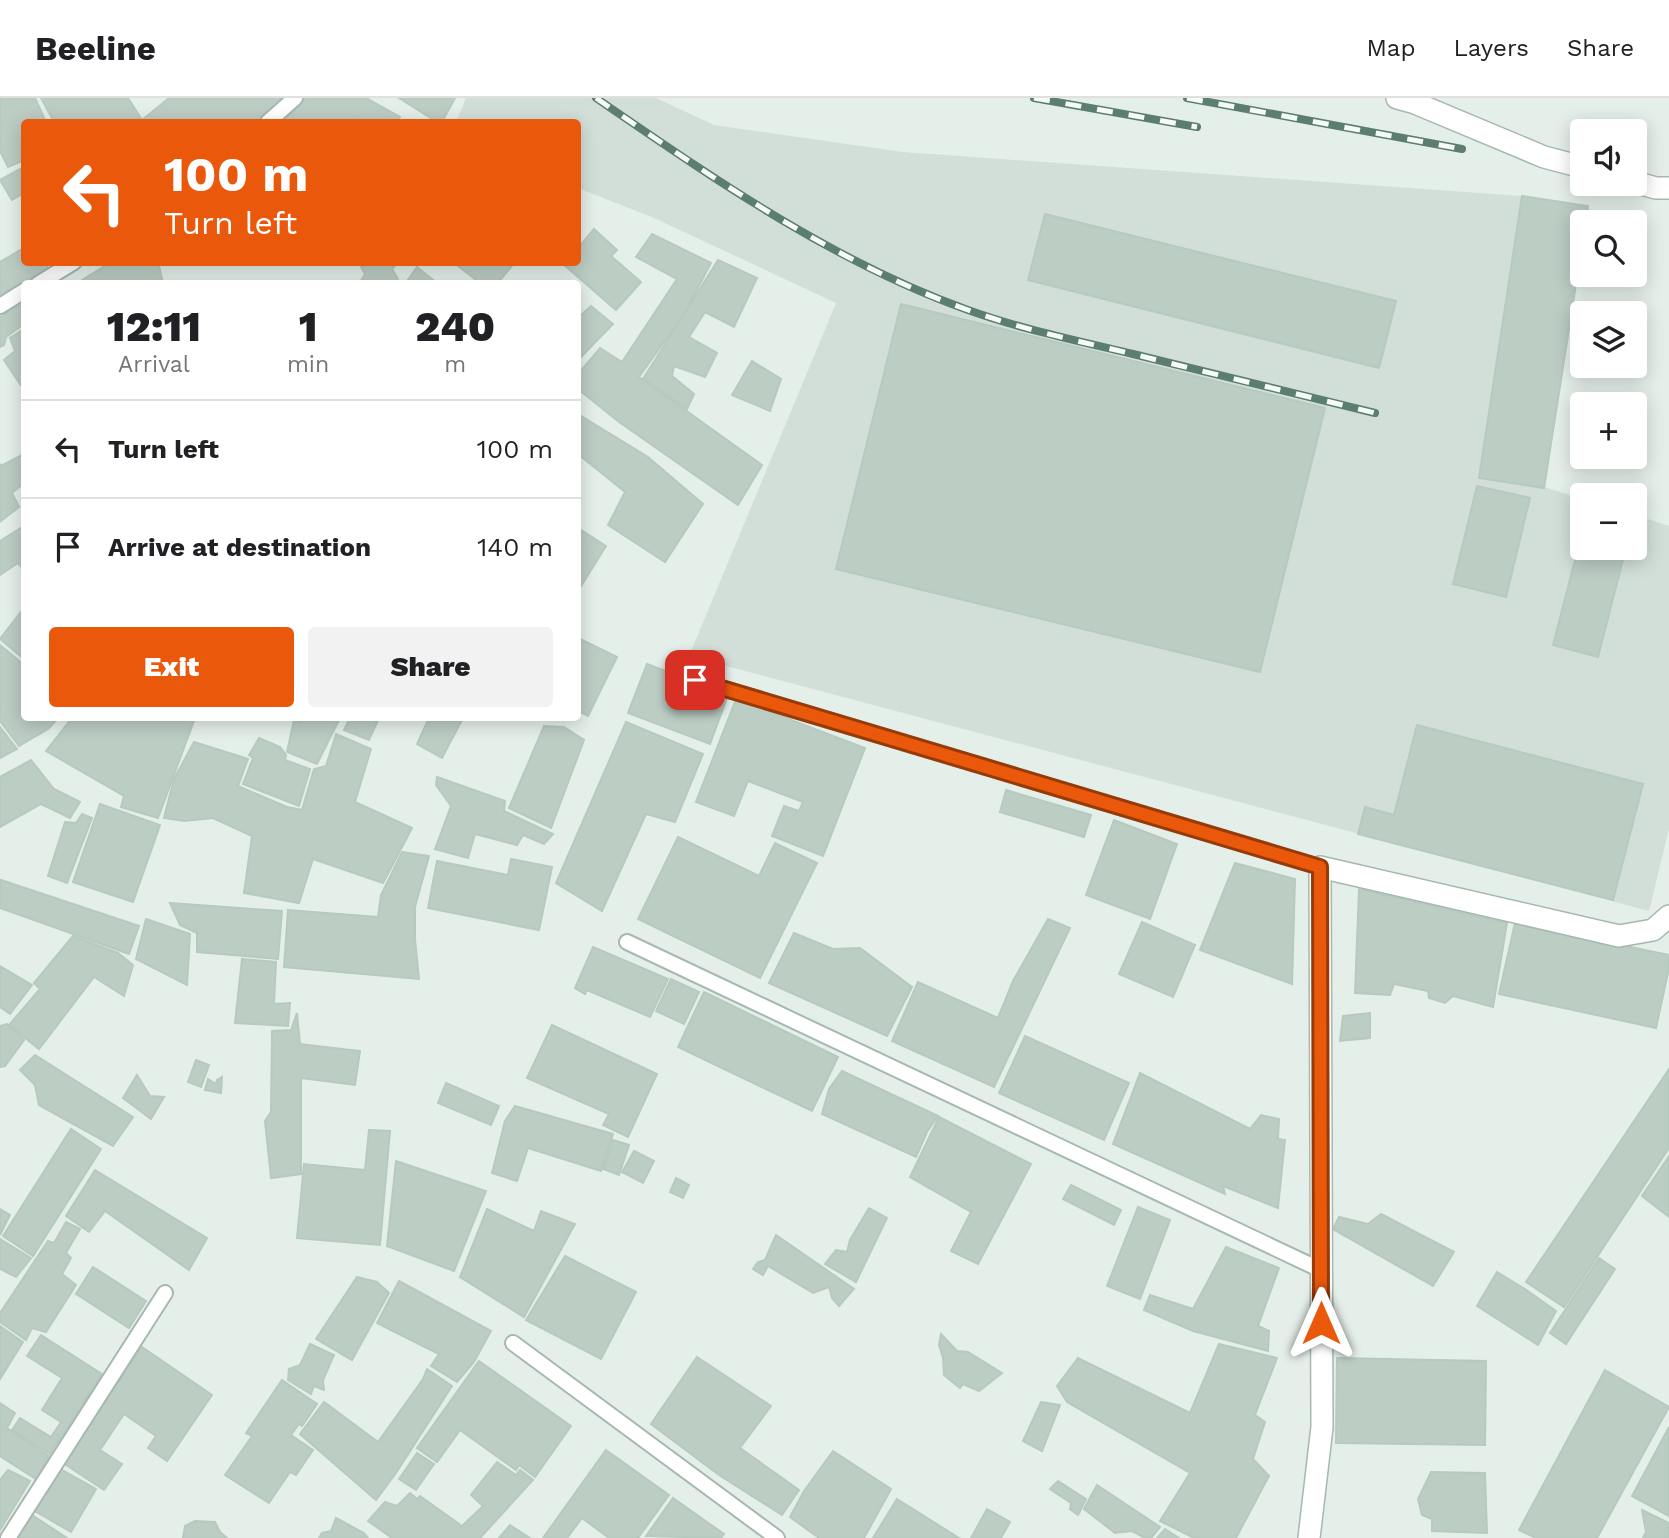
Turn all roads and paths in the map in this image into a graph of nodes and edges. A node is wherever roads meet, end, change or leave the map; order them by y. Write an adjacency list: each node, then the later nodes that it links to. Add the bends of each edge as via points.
1 (295, 98): 3 (lane)
2 (1397, 98): 4 (street)
3 (271, 119)
4 (1570, 164)
5 (1647, 186): 6 (street)
6 (1669, 188)
7 (67, 266): 8 (lane)
8 (45, 280)
9 (21, 293): 10 (lane)
10 (0, 306)
11 (695, 680): 12 (lane)
12 (1320, 867): 13 (street, via 1619,936 1653,930); 15 (street)
13 (1669, 916)
14 (627, 942): 15 (lane)
15 (1321, 1270): 20 (street, via 1322,1427)
16 (165, 1293): 18 (lane)
17 (513, 1343): 19 (lane)
18 (8, 1538)
19 (778, 1538)
20 (1308, 1538)

